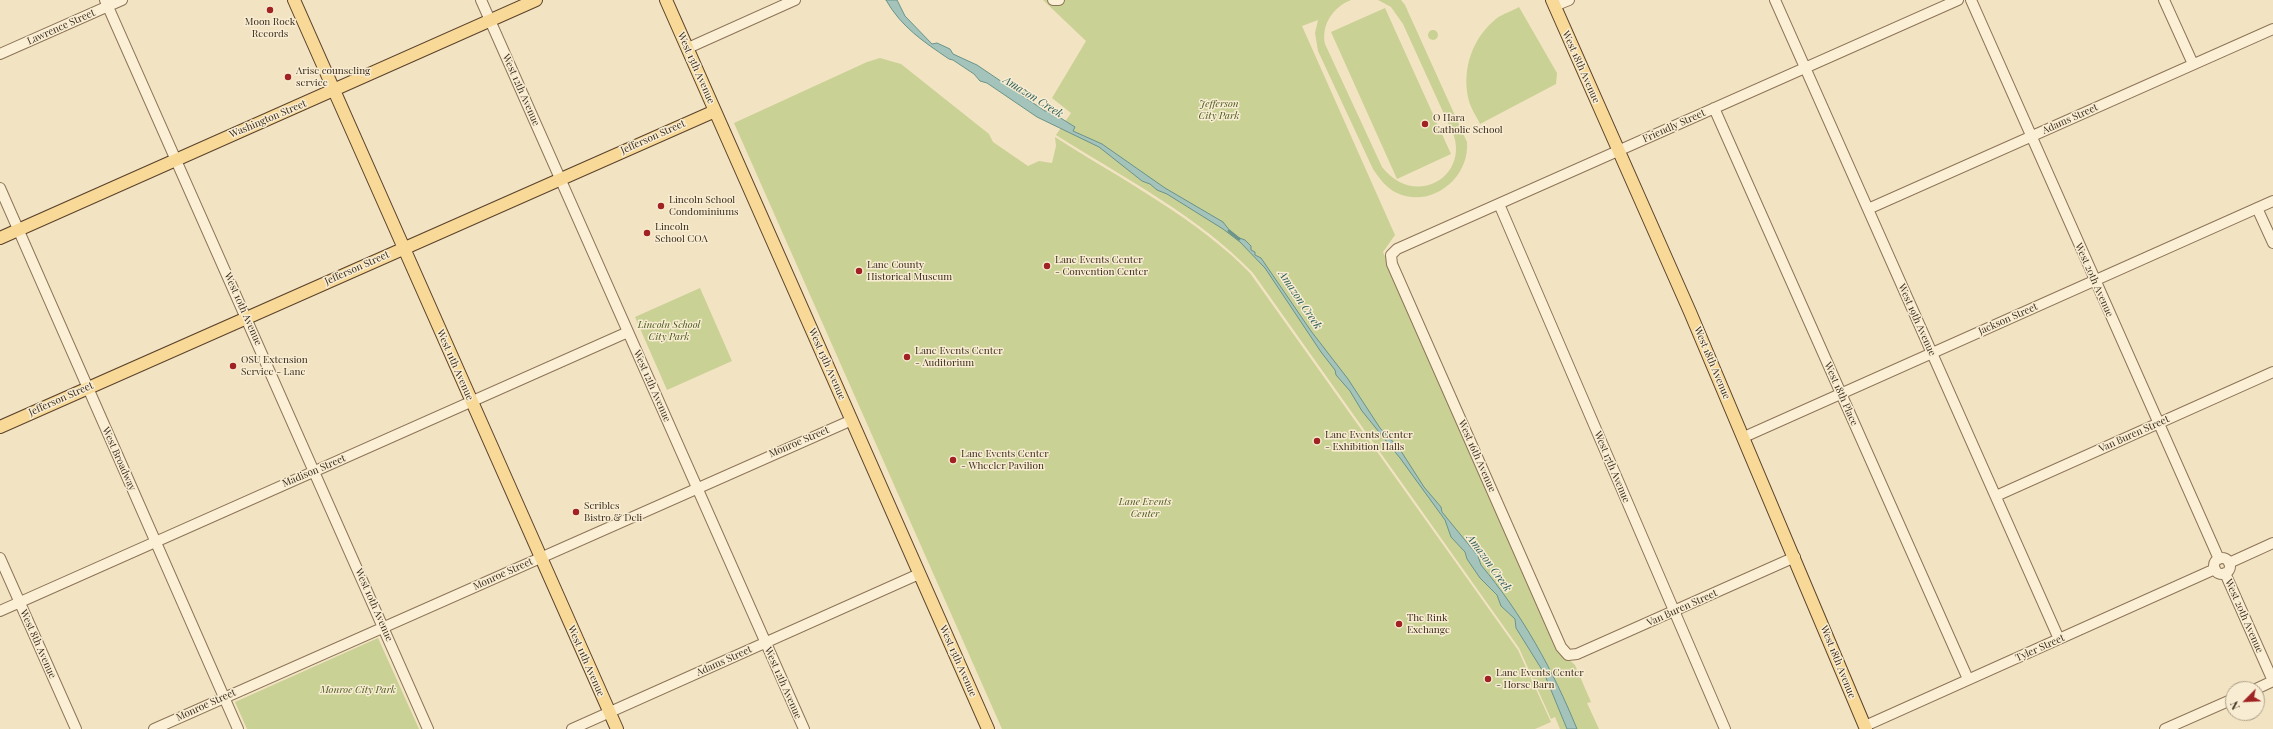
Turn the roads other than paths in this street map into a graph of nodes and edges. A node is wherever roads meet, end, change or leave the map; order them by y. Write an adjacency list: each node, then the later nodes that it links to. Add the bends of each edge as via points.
1 (122, 0): 14 (street, Lawrence Street)
2 (294, 0): 22 (main road, West 11th Avenue)
3 (481, 0): 16 (street, West 12th Avenue)
4 (536, 0): 16 (main road, Washington Street)
5 (666, 0): 18 (main road, West 13th Avenue)
6 (795, 0): 18 (street)
7 (1053, 0): 8 (street)
8 (1059, 0)
9 (1569, 0): 15 (street)
10 (1774, 0): 21 (street, West 19th Avenue)
11 (1958, 0): 21 (street, Friendly Street)
12 (1970, 0): 25 (street, West 20th Avenue)
13 (2164, 0): 20 (street)
14 (106, 3): 19 (street, Lawrence Street); 27 (street, West 10th Avenue)
15 (1553, 3): 26 (main road, West 18th Avenue)
16 (490, 20): 22 (main road, Washington Street); 28 (street, West 12th Avenue)
17 (2273, 28): 20 (street, Adams Street)
18 (688, 48): 24 (main road, West 13th Avenue)
19 (0, 54)
20 (2193, 64): 25 (street, Adams Street)
21 (1805, 68): 23 (street, Friendly Street); 33 (street, West 19th Avenue)
22 (334, 90): 27 (main road, Washington Street); 37 (main road, West 11th Avenue)
23 (1714, 108): 26 (street, Friendly Street); 45 (street, West 18th Place)
24 (715, 111): 28 (main road, Jefferson Street); 47 (main road, West 13th Avenue)
25 (2031, 136): 33 (street, Adams Street); 39 (street, West 20th Avenue)
26 (1620, 150): 31 (street, Friendly Street); 50 (main road, West 18th Avenue)
27 (176, 159): 34 (main road, Washington Street); 40 (street, West 10th Avenue)
28 (560, 178): 37 (main road, Jefferson Street); 41 (street, West 12th Avenue)
29 (0, 188): 34 (street, West Broadway)
30 (2273, 201): 32 (street, Jackson Street)
31 (1499, 204): 38 (street, Friendly Street, via 1397,249); 66 (street, West 17th Avenue)
32 (2257, 208): 36 (street); 39 (street, Jackson Street)
33 (1868, 209): 42 (street, West 19th Avenue)
34 (18, 230): 35 (main road, Washington Street); 44 (street, West Broadway)
35 (0, 238)
36 (2273, 243)
37 (403, 247): 40 (main road, Jefferson Street); 46 (main road, West 11th Avenue)
38 (1391, 255): 70 (street, West 16th Avenue, via 1398,279 1561,647)
39 (2095, 281): 42 (street, Jackson Street); 48 (street, West 20th Avenue)
40 (247, 317): 44 (main road, Jefferson Street); 51 (street, West 10th Avenue)
41 (628, 332): 46 (street, Madison Street); 52 (street, West 12th Avenue)
42 (1932, 353): 45 (street, Jackson Street); 53 (street, West 19th Avenue)
43 (2273, 372): 48 (street, Van Buren Street)
44 (87, 387): 49 (main road, Jefferson Street); 54 (street, West Broadway)
45 (1841, 394): 50 (street, Jackson Street); 71 (street, West 18th Place)
46 (472, 402): 51 (street, Madison Street); 56 (main road, West 11th Avenue)
47 (852, 420): 52 (street, Monroe Street); 63 (main road, West 13th Avenue)
48 (2159, 423): 53 (street, Van Buren Street); 59 (street, West 20th Avenue)
49 (0, 427)
50 (1744, 437): 58 (main road, West 18th Avenue)
51 (315, 471): 54 (street, Madison Street); 67 (street, West 10th Avenue)
52 (697, 488): 56 (street, Monroe Street); 69 (street, West 12th Avenue)
53 (1996, 496): 68 (street, West 19th Avenue)
54 (156, 542): 64 (street, Madison Street); 73 (street, West Broadway)
55 (2273, 543): 60 (street)
56 (541, 557): 67 (street, Monroe Street); 75 (main road, West 11th Avenue)
57 (0, 558): 64 (street, West 8th Avenue)
58 (1795, 558): 66 (street, Van Buren Street); 76 (main road, West 18th Avenue)
59 (2219, 559): 60 (street, via 2225,559); 61 (street, via 2214,564)
60 (2229, 563): 62 (street, via 2229,569)
61 (2215, 569): 62 (street, via 2219,574); 68 (street, Tyler Street)
62 (2225, 573): 72 (street, West 20th Avenue)
63 (919, 574): 69 (street, Adams Street); 84 (main road, West 13th Avenue)
64 (19, 602): 65 (street, Madison Street); 77 (street, West 8th Avenue)
65 (0, 611)
66 (1674, 611): 70 (street, Van Buren Street, via 1577,654); 85 (street, West 17th Avenue)
67 (384, 626): 73 (street, Monroe Street); 80 (street, West 10th Avenue)
68 (2059, 639): 71 (street, Tyler Street)
69 (766, 643): 75 (street, Adams Street); 83 (street, West 12th Avenue)
70 (1568, 655)
71 (1968, 679): 76 (street, Tyler Street)
72 (2273, 681)
73 (224, 697): 78 (street, Monroe Street); 79 (street, West Broadway)
74 (2225, 703): 86 (street)
75 (610, 713): 81 (street, Adams Street); 82 (main road, West 11th Avenue)
76 (1866, 727)
77 (76, 729)
78 (154, 729)
79 (238, 729)
80 (428, 729)
81 (572, 729)
82 (617, 729)
83 (804, 729)
84 (988, 729)
85 (1725, 729)
86 (2165, 729)

